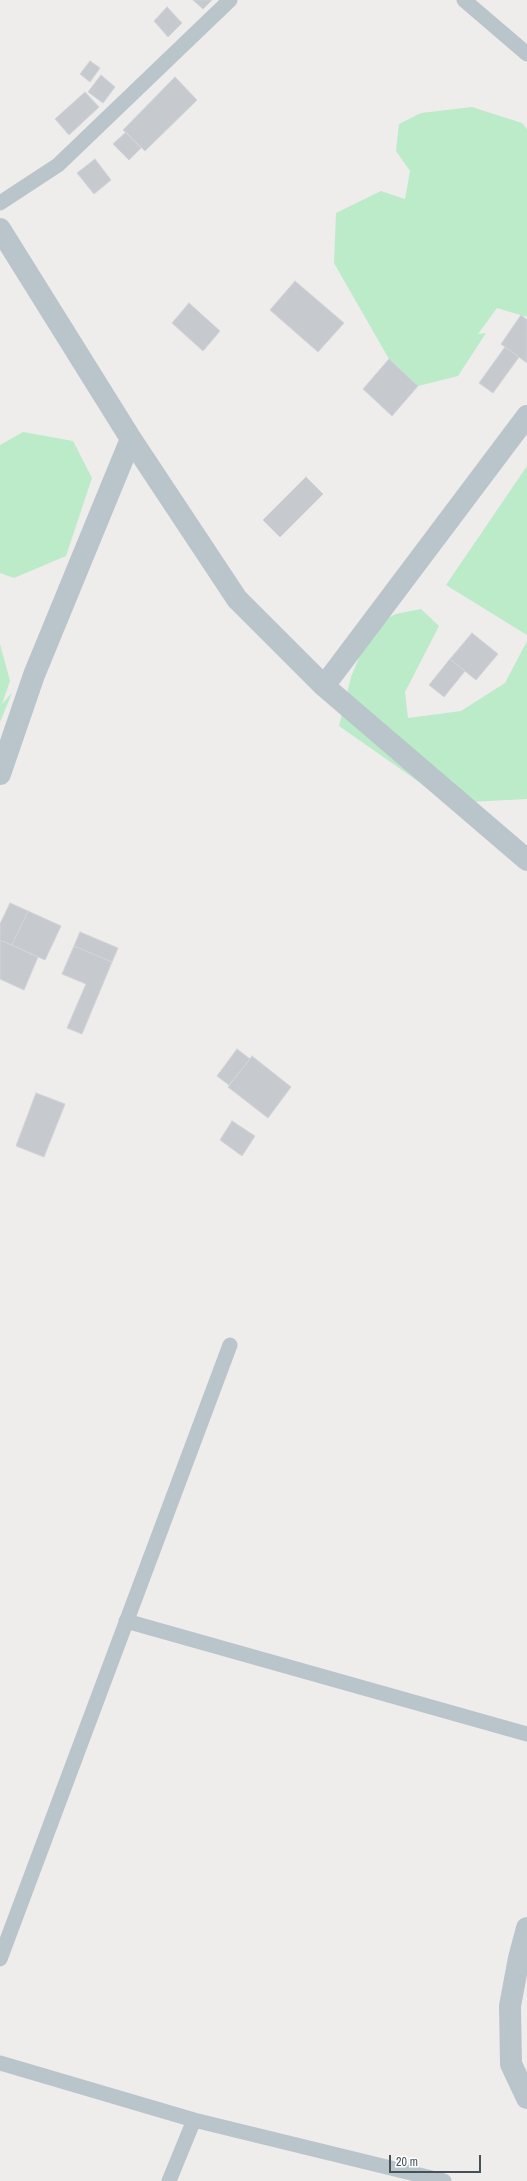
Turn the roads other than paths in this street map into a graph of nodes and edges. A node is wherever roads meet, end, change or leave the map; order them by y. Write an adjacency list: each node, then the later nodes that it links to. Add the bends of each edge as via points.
1 (230, 0): 4 (lane, via 58,165)
2 (464, 0): 3 (lane)
3 (527, 54)
4 (0, 203)
5 (0, 229): 7 (street)
6 (527, 416): 8 (street)
7 (131, 439): 8 (street, via 237,599); 9 (street, via 34,675)
8 (324, 686): 10 (street)
9 (0, 774)
10 (527, 860)
11 (230, 1345): 12 (lane)
12 (126, 1621): 13 (lane); 15 (lane)
13 (527, 1734)
14 (527, 1928): 17 (street, via 510,2013 511,2064)
15 (0, 1959)
16 (0, 2063): 18 (lane)
17 (527, 2098)
18 (194, 2120): 19 (lane); 20 (lane)
19 (169, 2181)
20 (444, 2181)

